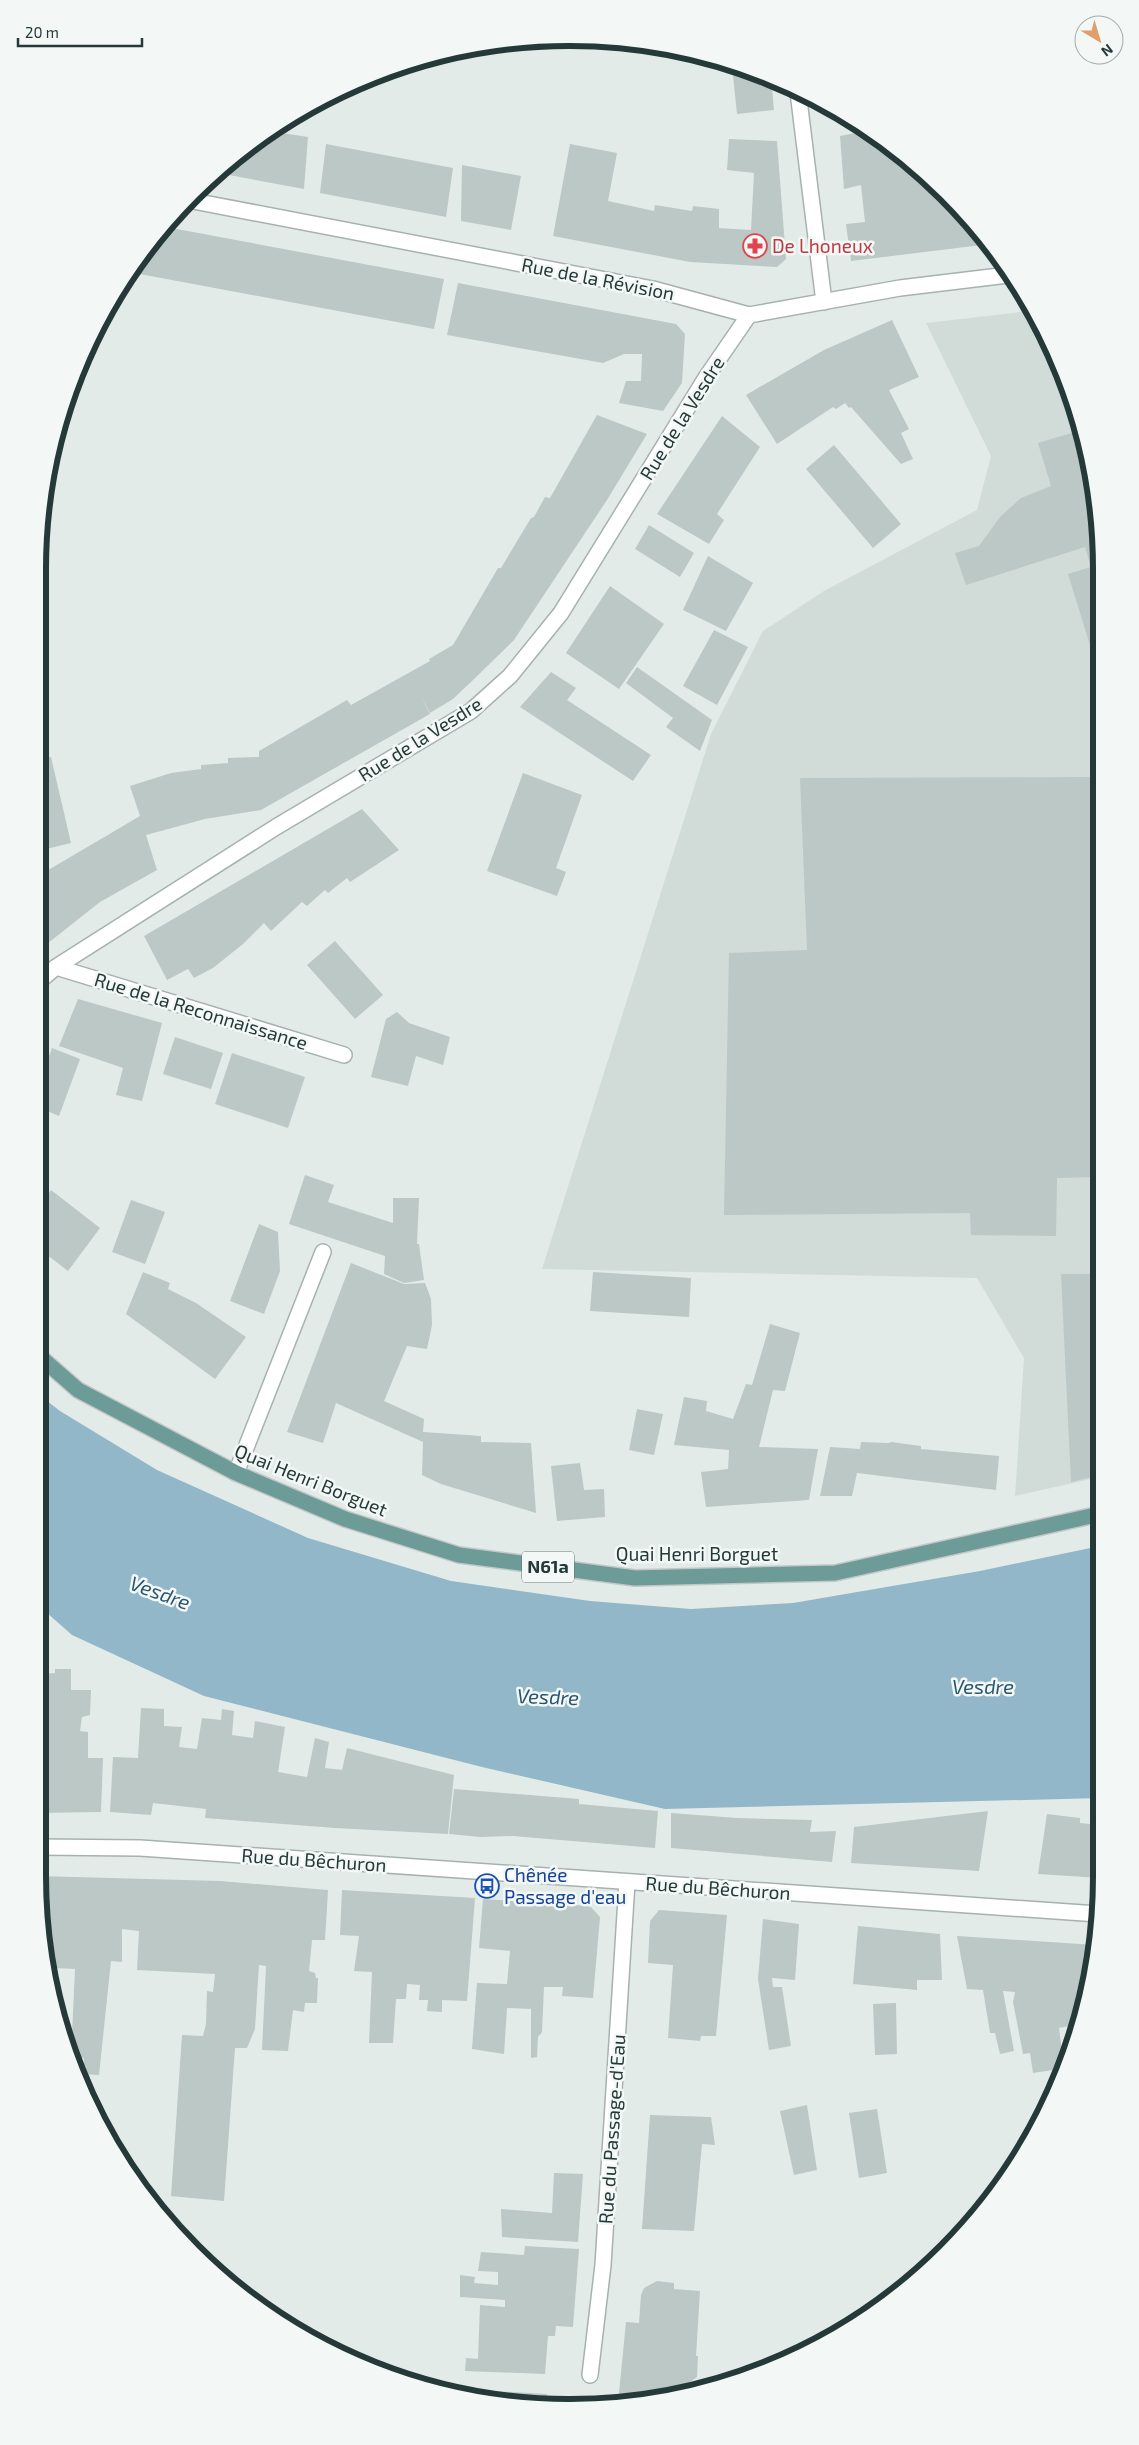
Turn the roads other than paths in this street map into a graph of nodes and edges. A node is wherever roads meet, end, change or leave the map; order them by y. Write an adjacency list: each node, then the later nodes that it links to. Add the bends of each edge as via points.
1 (799, 99): 4 (street)
2 (198, 202): 5 (street, Rue de la Révision, via 653,289)
3 (1002, 275): 4 (street, Rue de la Révision)
4 (824, 302): 5 (street, Rue de la Révision)
5 (749, 315): 6 (street, Rue de la Vesdre, via 707,376 561,612 510,676 471,711 276,827)
6 (56, 967): 7 (street, Rue de la Vesdre); 8 (street, Rue de la Reconnaissance)
7 (46, 975)
8 (344, 1055)
9 (323, 1252): 11 (street)
10 (46, 1362): 11 (main road, Quai Henri Borguet / N61a, via 78,1390)
11 (236, 1473): 12 (main road, Quai Henri Borguet / N61a, via 345,1519 459,1555 635,1578 835,1573)
12 (1093, 1516)
13 (46, 1847): 14 (street, Rue du Bêchuron, via 130,1848)
14 (627, 1882): 15 (street, Rue du Bêchuron); 16 (street, Rue du Passage-d'Eau, via 603,2265)
15 (1092, 1914)
16 (590, 2375)

